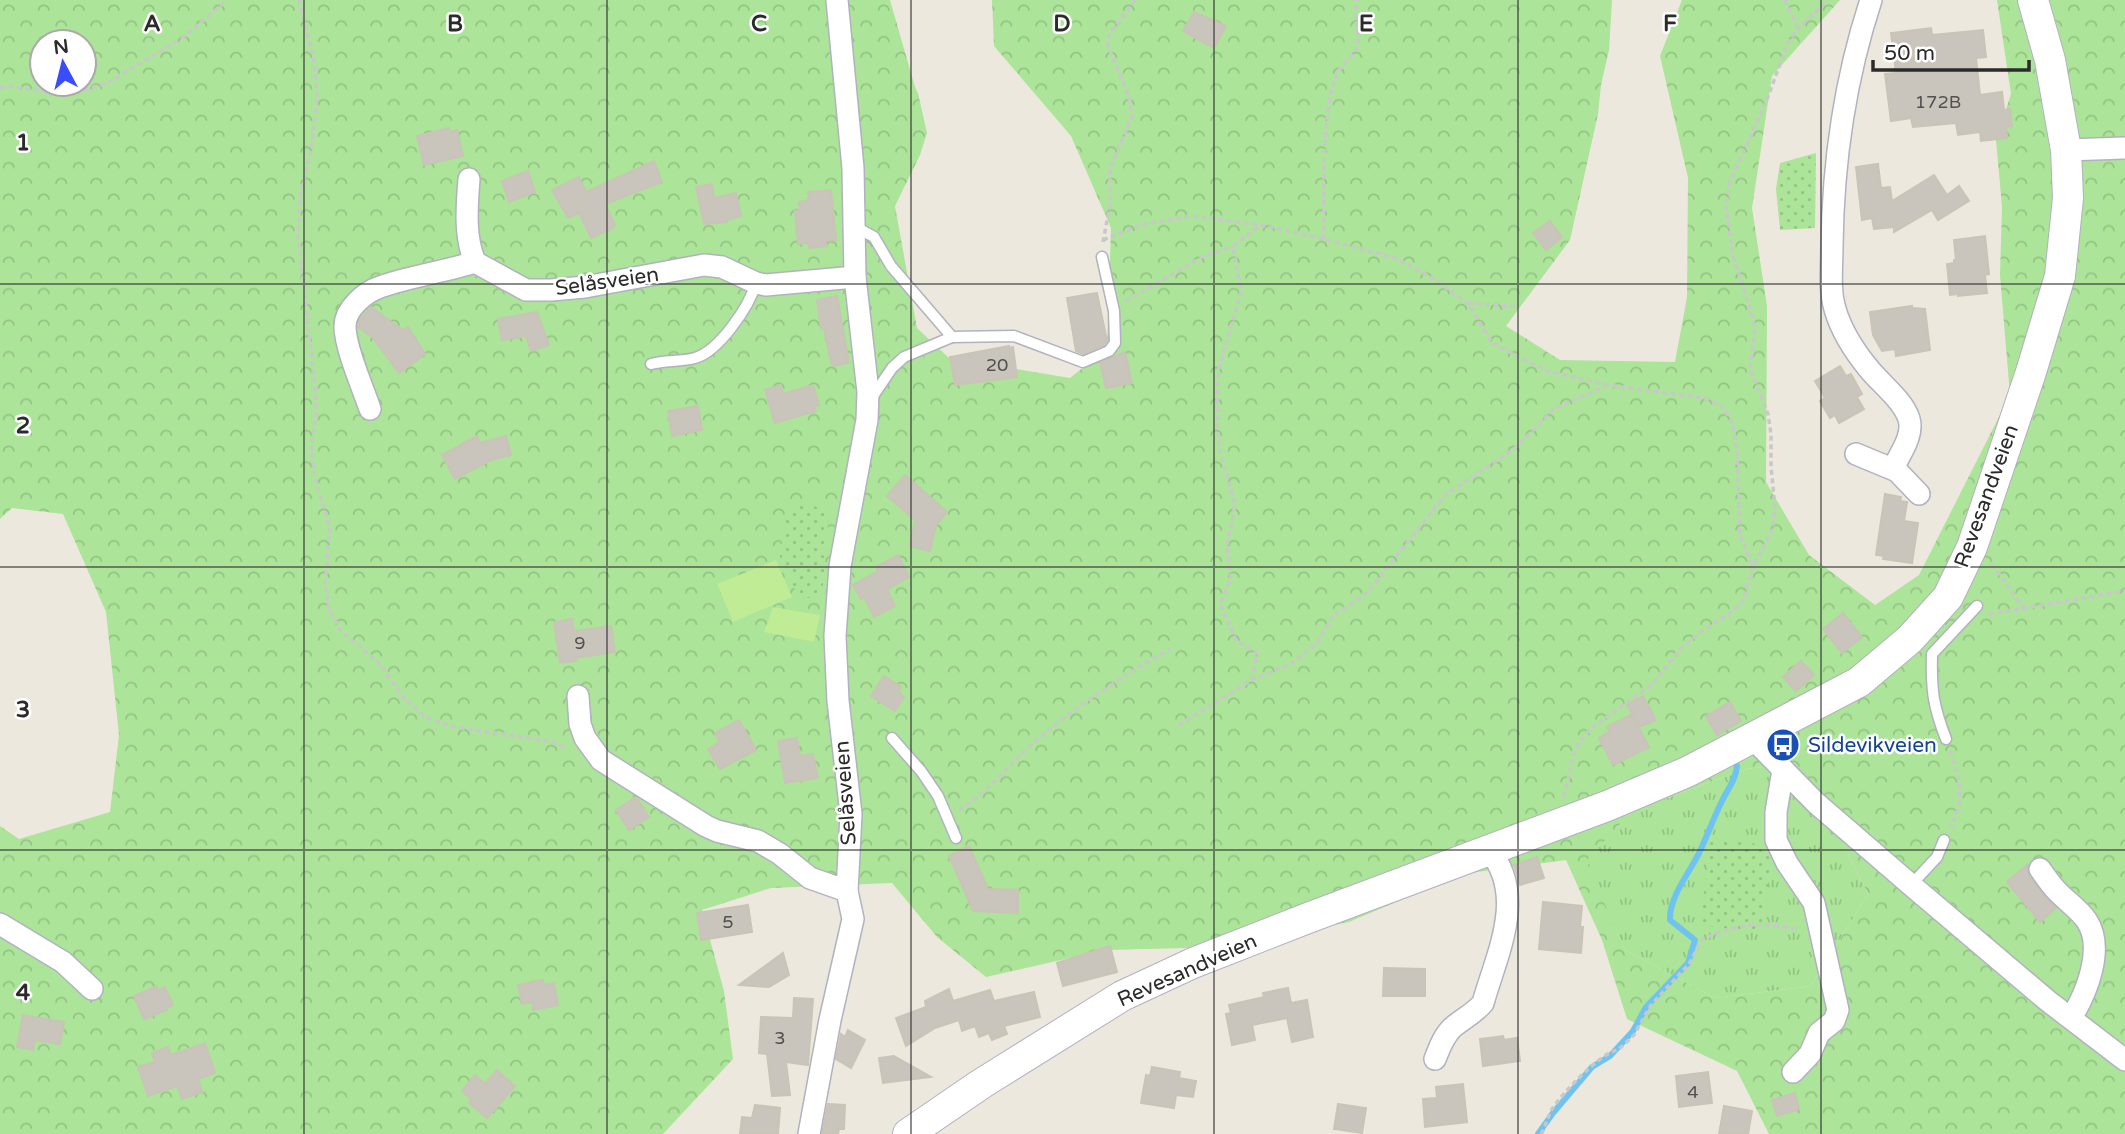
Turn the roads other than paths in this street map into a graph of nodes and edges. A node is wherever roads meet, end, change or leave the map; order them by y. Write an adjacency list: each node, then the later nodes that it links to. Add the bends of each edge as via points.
1 (837, 0): 7 (street, Selåsveien)
2 (1871, 0): 17 (street, via 1846,95 1833,197 1831,289 1844,332 1909,419 1906,442)
3 (2034, 0): 5 (main road, Revesandveien)
4 (2125, 148): 5 (street)
5 (2066, 150): 20 (main road, Revesandveien, via 2068,198 2060,276 1972,547)
6 (469, 179): 9 (street, via 469,249)
7 (854, 226): 10 (street, Selåsveien); 12 (lane, via 874,237 891,266)
8 (1102, 257): 12 (lane, via 1114,311 1114,346 1087,362 1014,336)
9 (475, 262): 11 (street, Selåsveien, via 526,290 585,287 704,265 722,267); 15 (street, via 377,287 348,313 347,340)
10 (855, 277): 11 (street, Selåsveien, via 787,285); 14 (street, Selåsveien)
11 (756, 283): 13 (lane, via 734,323 707,352)
12 (952, 337): 14 (lane, via 904,356)
13 (651, 364)
14 (867, 405): 31 (street, Selåsveien, via 840,566 835,636 851,814)
15 (370, 410)
16 (1856, 454): 17 (street)
17 (1893, 468): 18 (street)
18 (1919, 494)
19 (1977, 606): 20 (lane, via 1966,617)
20 (1940, 626): 23 (main road, Revesandveien, via 1910,639 1859,682); 24 (lane, via 1931,682 1935,712)
21 (578, 696): 31 (street, via 585,738 601,760 706,826 758,841 810,878)
22 (892, 738): 26 (lane, via 938,796)
23 (1756, 738): 25 (street); 28 (main road, Revesandveien, via 1687,772)
24 (1946, 739)
25 (1783, 770): 30 (street); 37 (street, via 1776,840 1814,903 1838,1010)
26 (956, 838)
27 (1944, 841): 30 (lane, via 1937,857)
28 (1489, 850): 35 (street, via 1505,877 1509,905 1503,939 1483,1003 1451,1029); 39 (main road, Revesandveien, via 1193,963 1122,996)
29 (2040, 869): 34 (street, via 2090,925 2094,948 2091,981)
30 (1911, 885): 34 (street)
31 (848, 891): 38 (street, Selåsveien, via 853,919)
32 (0, 924): 33 (street, via 63,962)
33 (92, 989)
34 (2071, 1018): 36 (street)
35 (1435, 1059)
36 (2125, 1060)
37 (1793, 1072)
38 (808, 1134)
39 (908, 1134)

